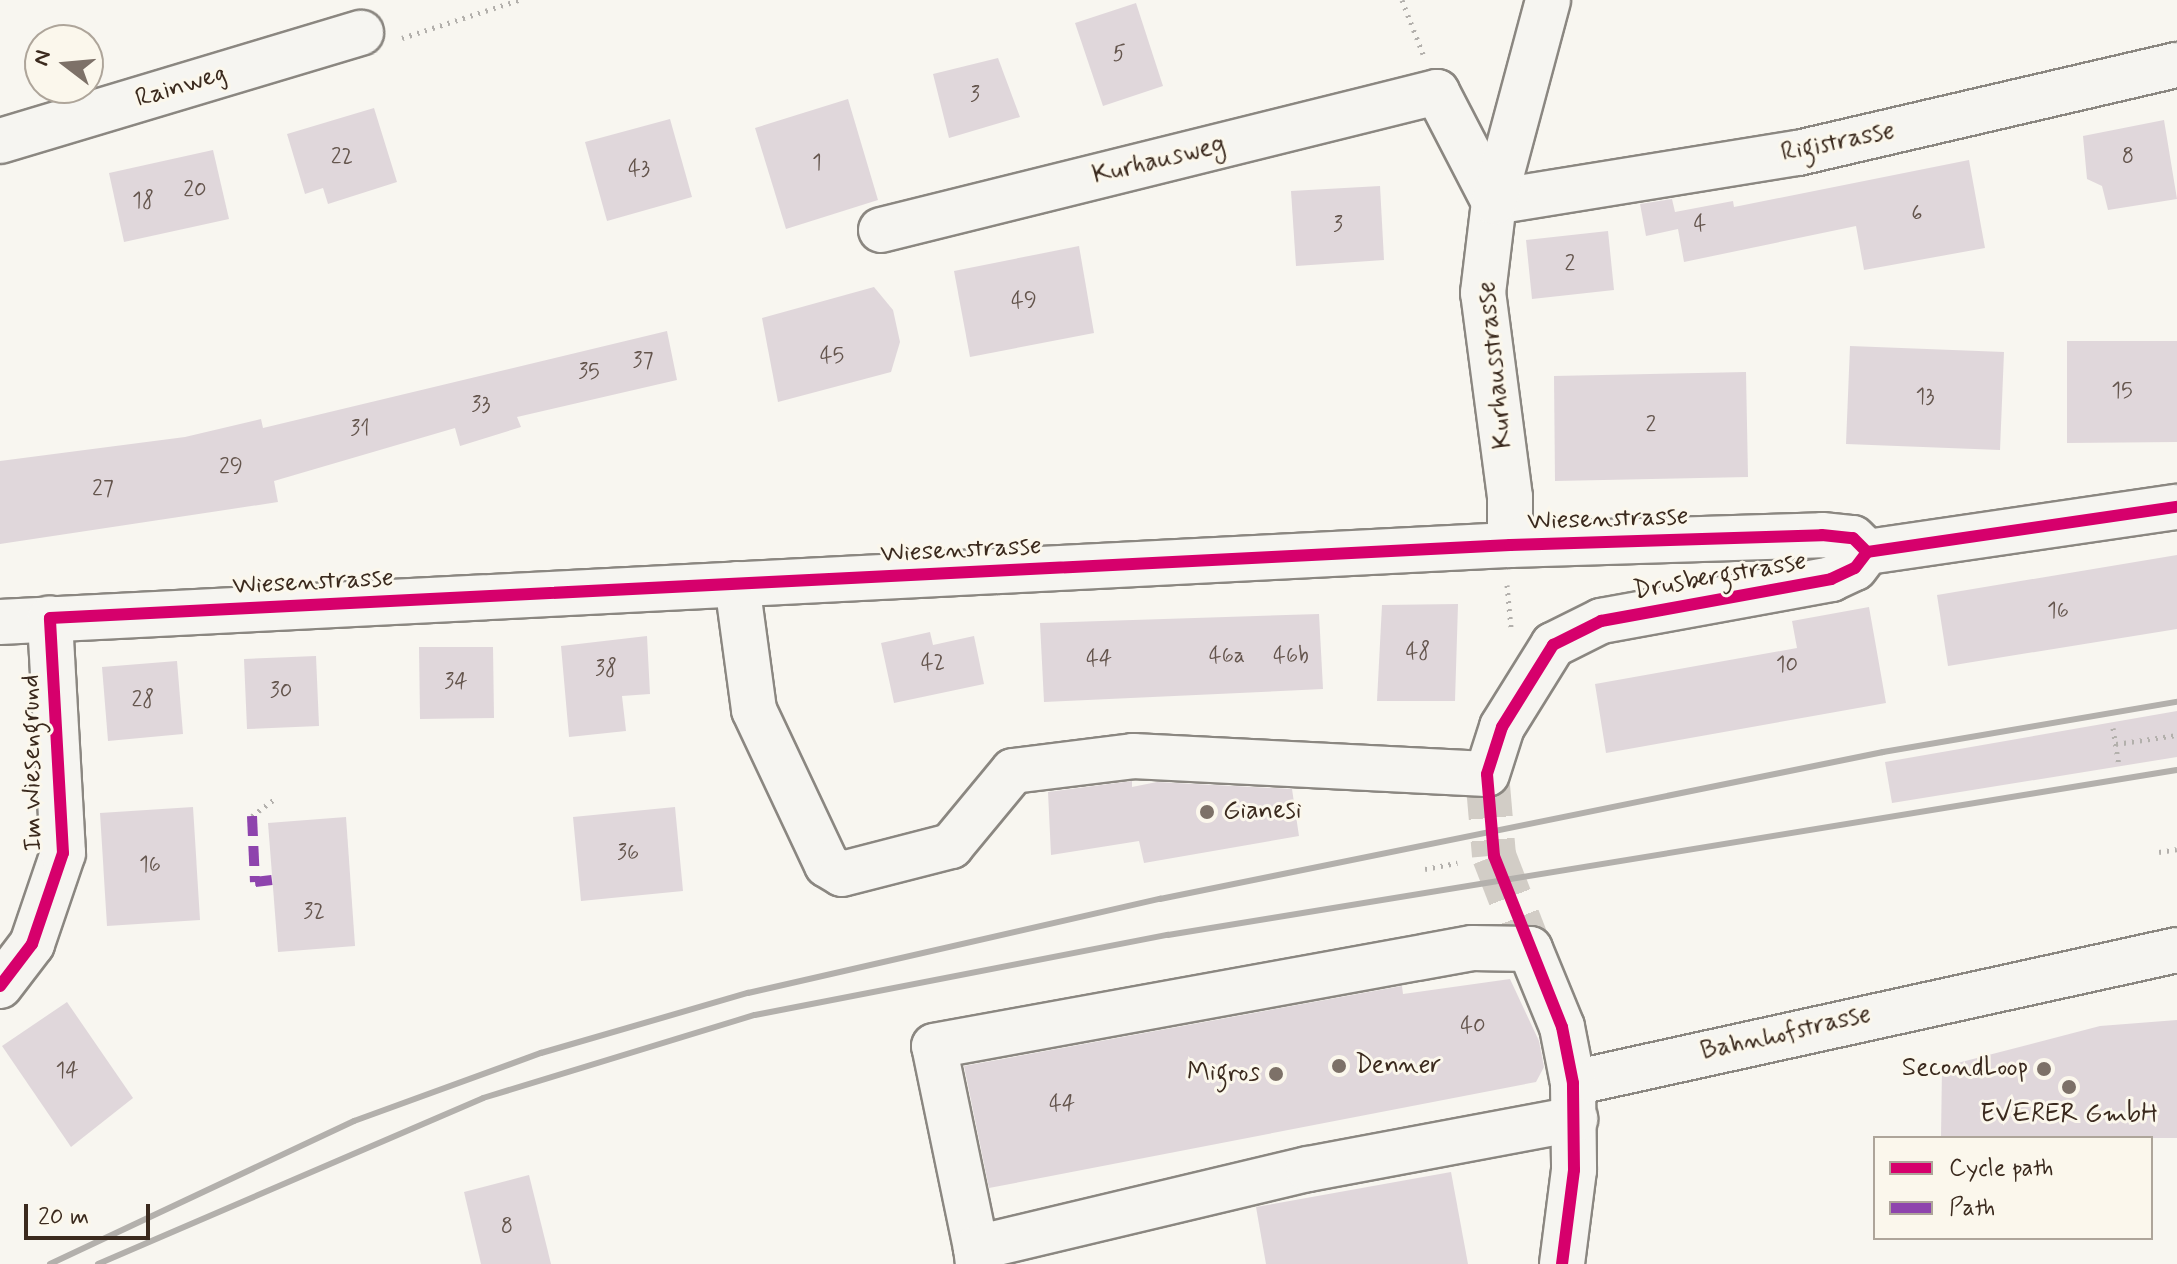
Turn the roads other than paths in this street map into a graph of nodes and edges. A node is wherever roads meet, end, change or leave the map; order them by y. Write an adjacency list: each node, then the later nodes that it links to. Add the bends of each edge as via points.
1 (1548, 0): 5 (street, Kurhausstrasse)
2 (361, 33): 4 (street, Rainweg)
3 (2177, 65): 5 (street, Rigistrasse, via 1798,153)
4 (0, 141)
5 (1494, 202): 6 (street, Kurhausweg, via 1437,92); 9 (street, Kurhausstrasse, via 1483,293 1510,497)
6 (881, 230)
7 (2177, 507): 8 (street)
8 (1867, 552): 9 (street, Wiesenstrasse, via 1853,538 1822,535); 10 (street, Drusbergstrasse, via 1855,568 1831,579 1601,621 1553,645 1514,705 1487,774 1133,756 1013,771 951,846 842,874 827,865 754,710)
9 (1508, 566): 10 (street, Wiesenstrasse)
10 (737, 584): 11 (street, Wiesenstrasse)
11 (50, 618): 12 (street, Wiesenstrasse); 14 (street, Im Wiesengrund, via 63,853 32,944)
12 (0, 622)
13 (2177, 950): 15 (street, Bahnhofstrasse)
14 (0, 986)
15 (1574, 1101): 16 (street, Bahnhofstrasse); 16 (street, via 1562,1027 1530,949 1442,953 934,1046); 17 (street)
16 (977, 1256)
17 (1562, 1264)

